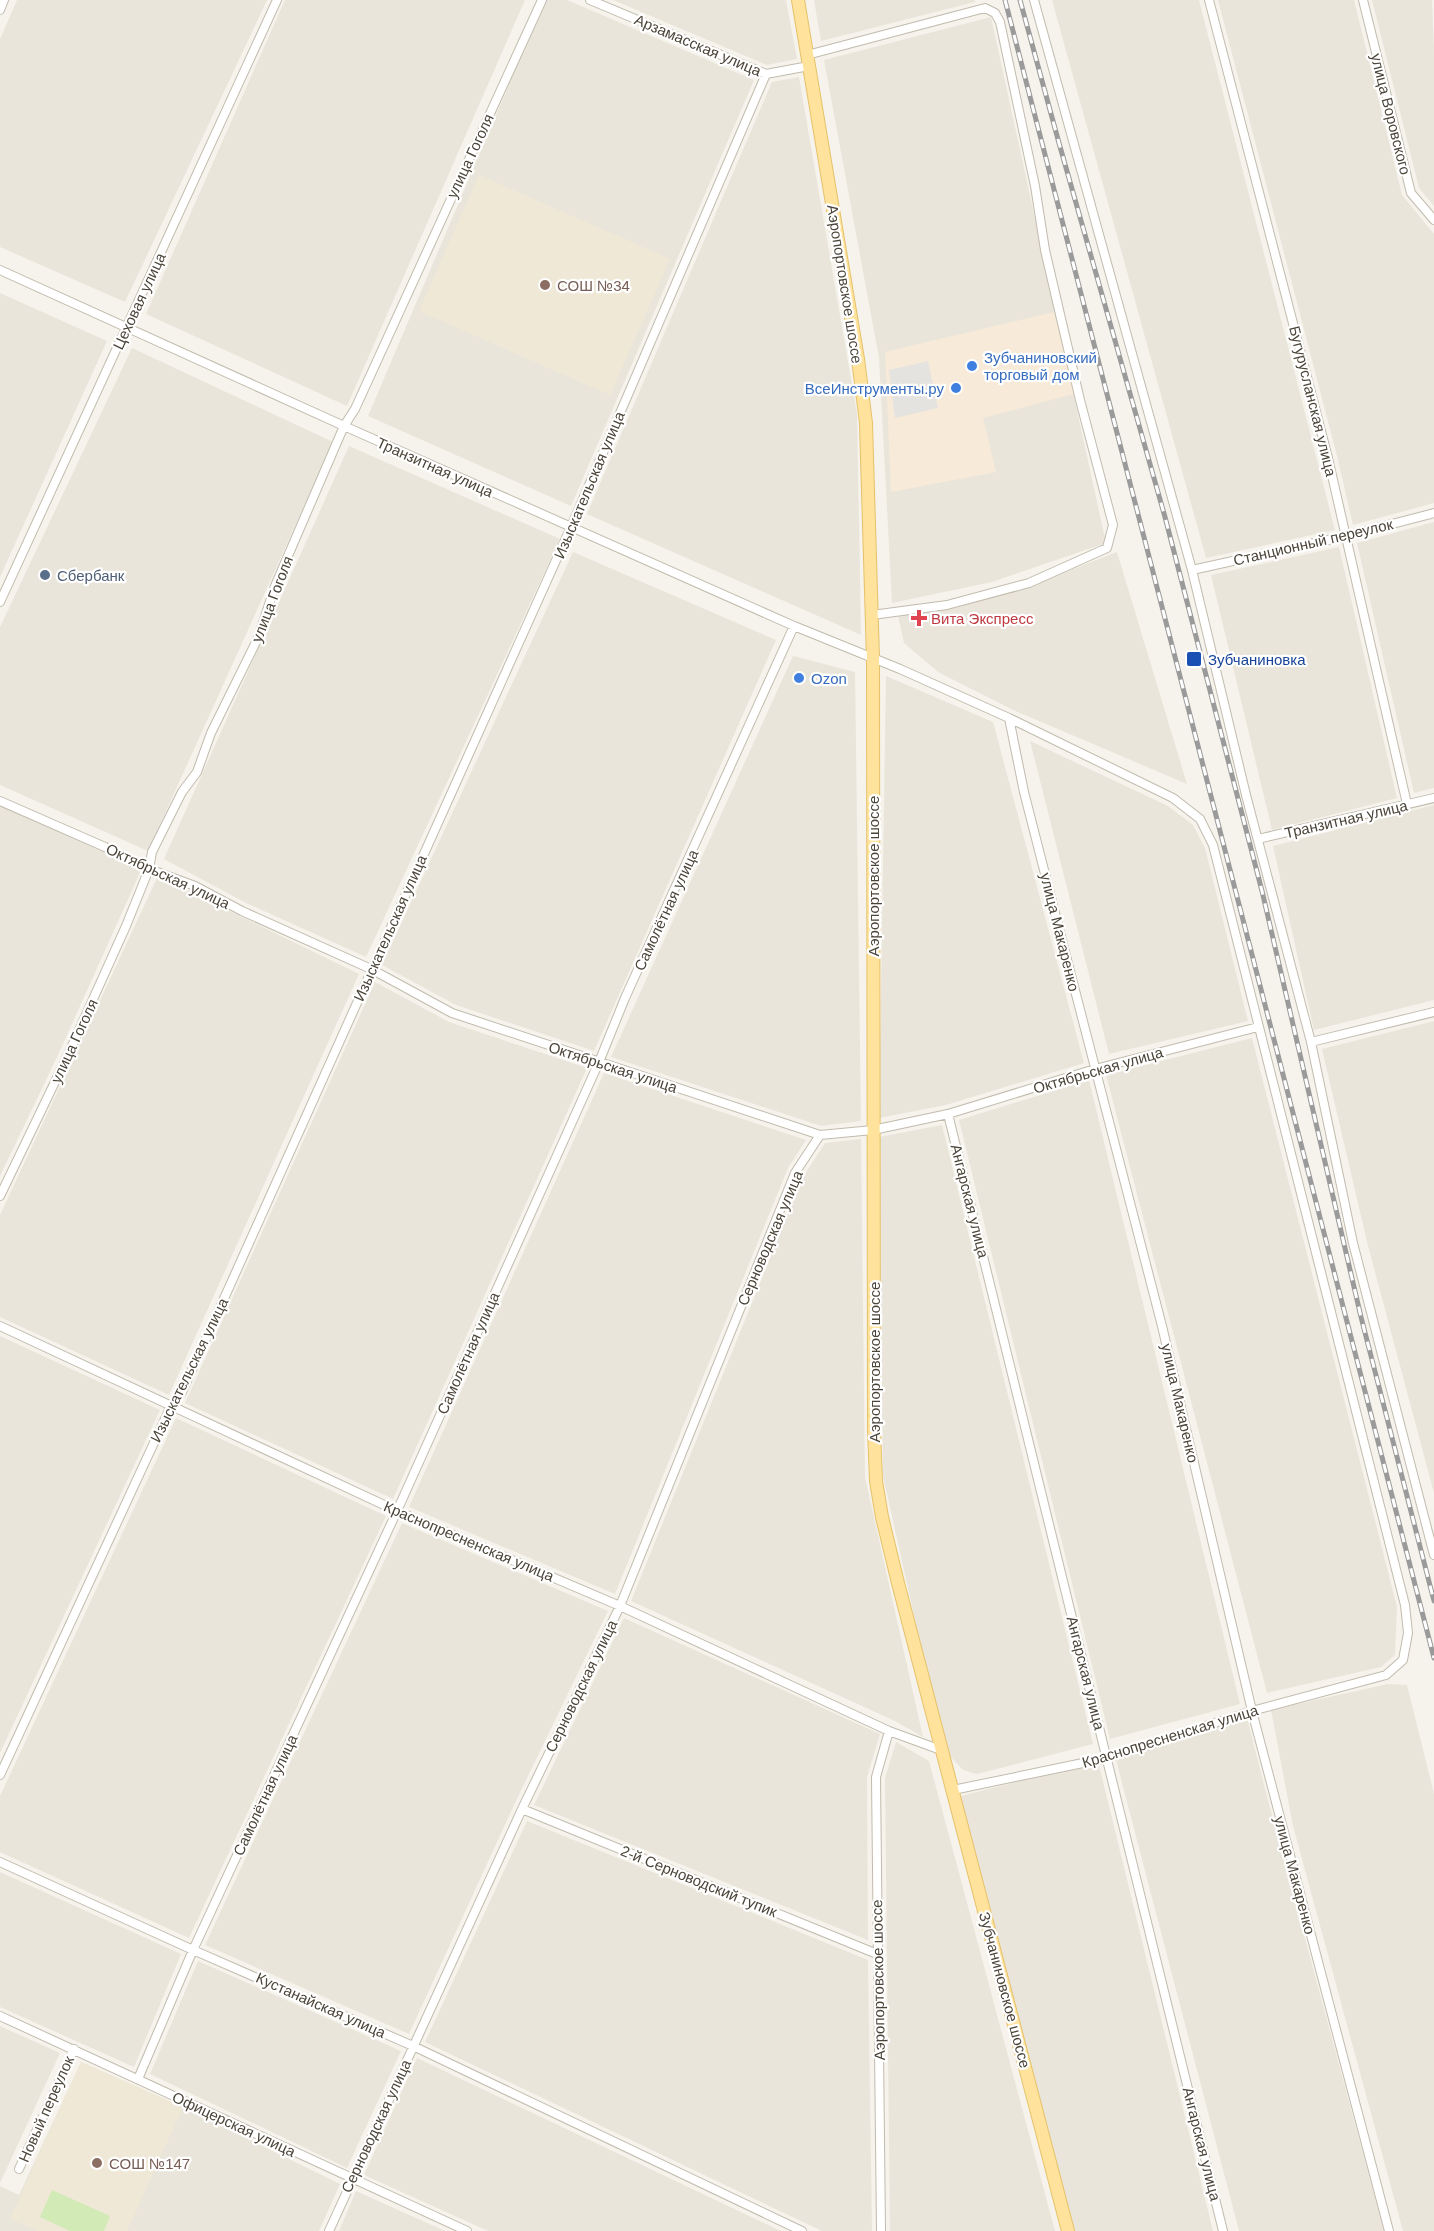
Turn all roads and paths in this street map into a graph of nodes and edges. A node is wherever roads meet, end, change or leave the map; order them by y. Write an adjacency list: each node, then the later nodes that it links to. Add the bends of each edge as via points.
1 (4, 0): 10 (street)
2 (277, 0): 15 (street, Цеховая улица)
3 (542, 0): 16 (street, улица Гоголя)
4 (590, 0): 12 (street, Арзамасская улица)
5 (798, 0): 11 (main road, Аэропортовское шоссе)
6 (1034, 0): 20 (street)
7 (1209, 0): 19 (street, Бугурусланская улица)
8 (1363, 0): 13 (street, улица Воровского, via 1411,193)
9 (985, 4): 11 (street, Арзамасская улица); 22 (street, via 1000,22 1045,250 1113,525 1107,548 1029,583 947,605)
10 (0, 10)
11 (808, 60): 12 (street, Арзамасская улица); 22 (main road, Аэропортовское шоссе, via 866,423)
12 (766, 74): 18 (street, Изыскательская улица)
13 (1434, 220)
14 (0, 270): 15 (street, Транзитная улица)
15 (127, 327): 16 (street, Транзитная улица); 21 (street, Цеховая улица)
16 (344, 426): 18 (street, Транзитная улица); 30 (street, улица Гоголя, via 275,586 258,638 196,772 152,852)
17 (1434, 513): 19 (street, Станционный переулок)
18 (572, 528): 23 (street, Транзитная улица); 31 (street, Изыскательская улица)
19 (1346, 536): 20 (street, Станционный переулок); 28 (street, Бугурусланская улица)
20 (1192, 570): 29 (street)
21 (0, 602)
22 (872, 615): 24 (main road, Аэропортовское шоссе)
23 (794, 626): 24 (street, Транзитная улица); 35 (street, Самолётная улица)
24 (873, 659): 25 (street); 38 (main road, Аэропортовское шоссе)
25 (1009, 718): 33 (street, via 1173,798 1200,819 1213,844); 36 (street, улица Макаренко)
26 (1434, 798): 28 (street, Транзитная улица)
27 (0, 801): 30 (street, Октябрьская улица)
28 (1407, 804): 29 (street, Транзитная улица)
29 (1258, 839): 34 (street)
30 (149, 869): 31 (street, Октябрьская улица, via 195,886); 40 (street, улица Гоголя)
31 (371, 969): 35 (street, Октябрьская улица, via 452,1013); 42 (street, Изыскательская улица, via 182,1392)
32 (1434, 1012): 34 (street)
33 (1258, 1027): 36 (street, Октябрьская улица); 46 (street, Краснопресненская улица, via 1405,1605 1408,1633 1403,1660 1386,1675)
34 (1311, 1042): 44 (street, via 1353,1243)
35 (599, 1062): 39 (street, Октябрьская улица); 43 (street, Самолётная улица)
36 (1095, 1069): 37 (street, Октябрьская улица); 46 (street, улица Макаренко, via 1162,1326)
37 (948, 1114): 38 (street, Октябрьская улица); 49 (street, Ангарская улица)
38 (873, 1130): 39 (street, Октябрьская улица); 48 (main road, Аэропортовское шоссе, via 876,1481)
39 (820, 1135): 45 (street, Серноводская улица, via 795,1173)
40 (0, 1196)
41 (0, 1326): 42 (street, Краснопресненская улица)
42 (171, 1406): 43 (street, Краснопресненская улица); 50 (street, Изыскательская улица)
43 (397, 1511): 45 (street, Краснопресненская улица); 54 (street, Самолётная улица)
44 (1434, 1555)
45 (620, 1606): 47 (street, Краснопресненская улица); 52 (street, Серноводская улица)
46 (1252, 1711): 49 (street, Краснопресненская улица); 68 (street, улица Макаренко)
47 (889, 1731): 48 (street, Краснопресненская улица); 55 (street, Аэропортовское шоссе, via 876,1777)
48 (941, 1750): 51 (main road, Зубчаниновское шоссе)
49 (1107, 1758): 51 (street, Краснопресненская улица); 67 (street, Ангарская улица)
50 (0, 1775)
51 (953, 1790): 66 (main road, Зубчаниновское шоссе)
52 (522, 1809): 55 (street, 2-й Серноводский тупик); 57 (street, Серноводская улица)
53 (0, 1862): 54 (street, Кустанайская улица)
54 (193, 1950): 57 (street, Кустанайская улица); 59 (street, Самолётная улица)
55 (877, 1954): 65 (street, Аэропортовское шоссе)
56 (0, 2016): 58 (street, Офицерская улица)
57 (413, 2046): 61 (street, Серноводская улица); 64 (street, Кустанайская улица)
58 (74, 2049): 59 (street, Офицерская улица); 60 (street, Новый переулок)
59 (138, 2079): 61 (street, Офицерская улица)
60 (19, 2169)
61 (352, 2180): 62 (street, Серноводская улица); 63 (street, Офицерская улица)
62 (329, 2231)
63 (467, 2231)
64 (801, 2231)
65 (881, 2231)
66 (1068, 2231)
67 (1223, 2231)
68 (1389, 2231)

